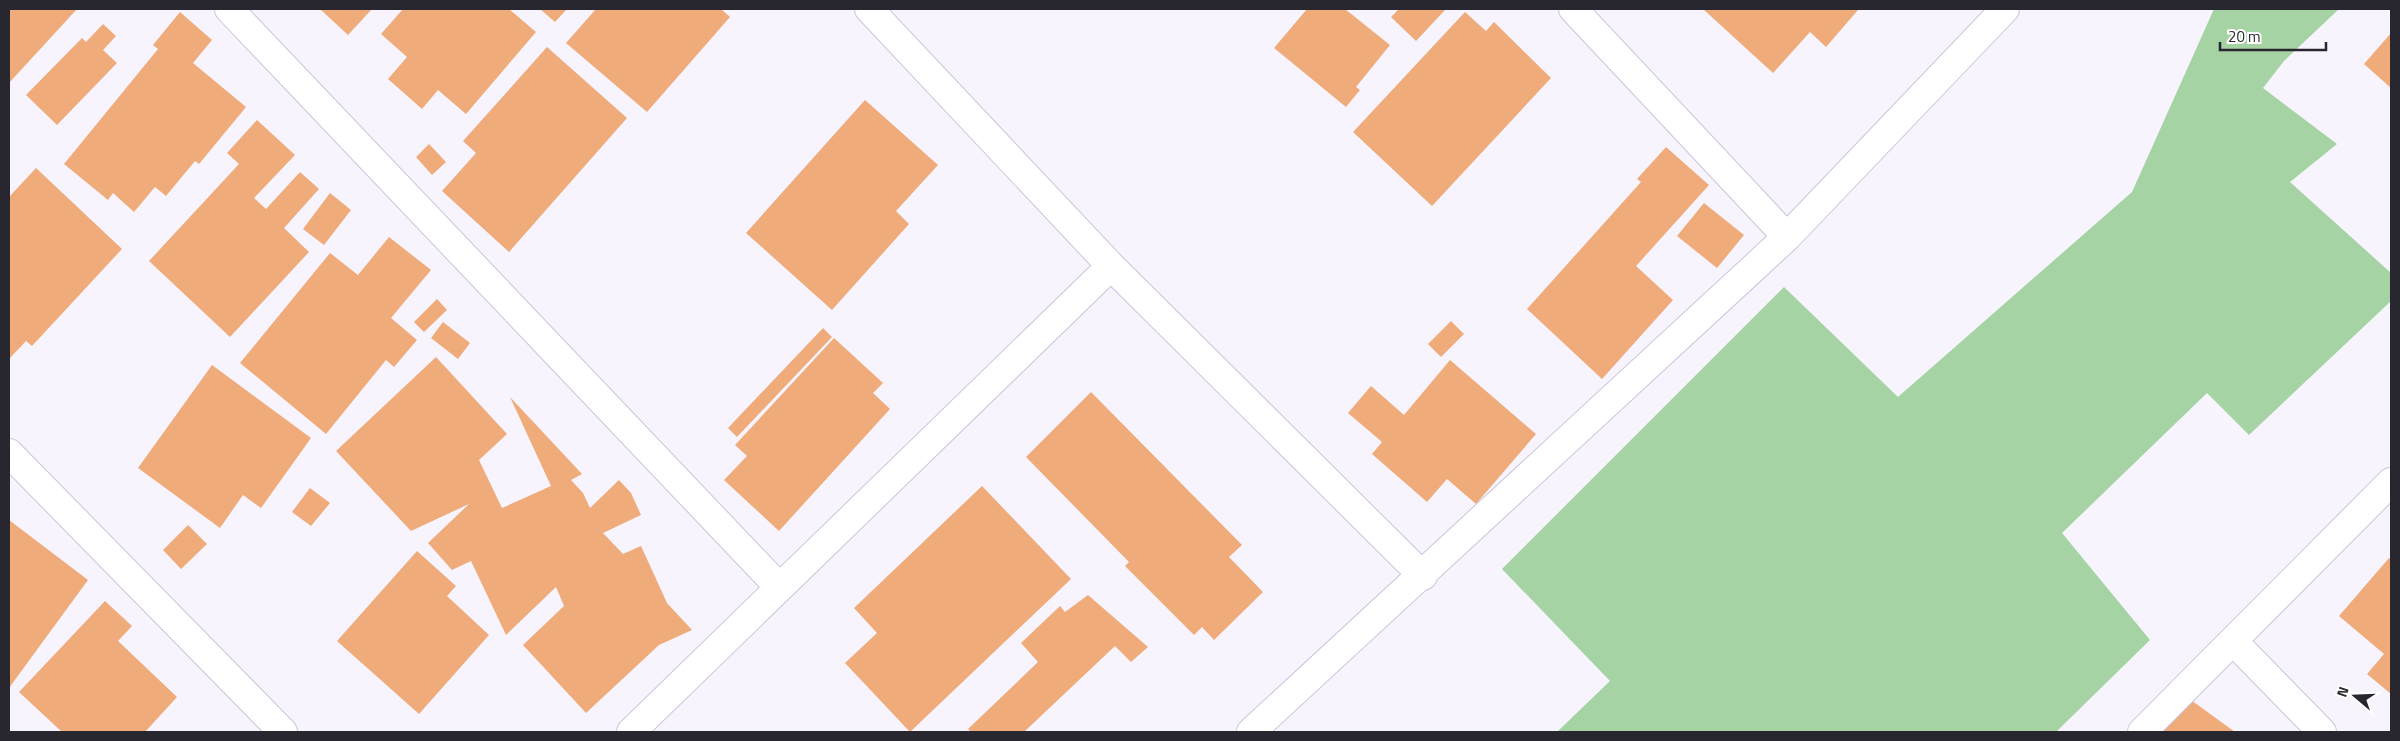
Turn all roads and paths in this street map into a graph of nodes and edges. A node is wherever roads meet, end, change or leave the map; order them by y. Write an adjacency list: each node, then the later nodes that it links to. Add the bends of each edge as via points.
1 (230, 9): 10 (street)
2 (869, 9): 6 (street)
3 (1573, 9): 5 (street)
4 (2005, 9): 5 (street)
5 (1787, 237): 9 (street)
6 (1111, 266): 9 (street); 10 (street)
7 (9, 453): 12 (street)
8 (2391, 482): 11 (street)
9 (1423, 576): 14 (street)
10 (779, 587): 13 (street)
11 (2233, 641): 15 (street); 16 (street)
12 (283, 732)
13 (631, 732)
14 (1251, 732)
15 (2142, 732)
16 (2322, 732)

